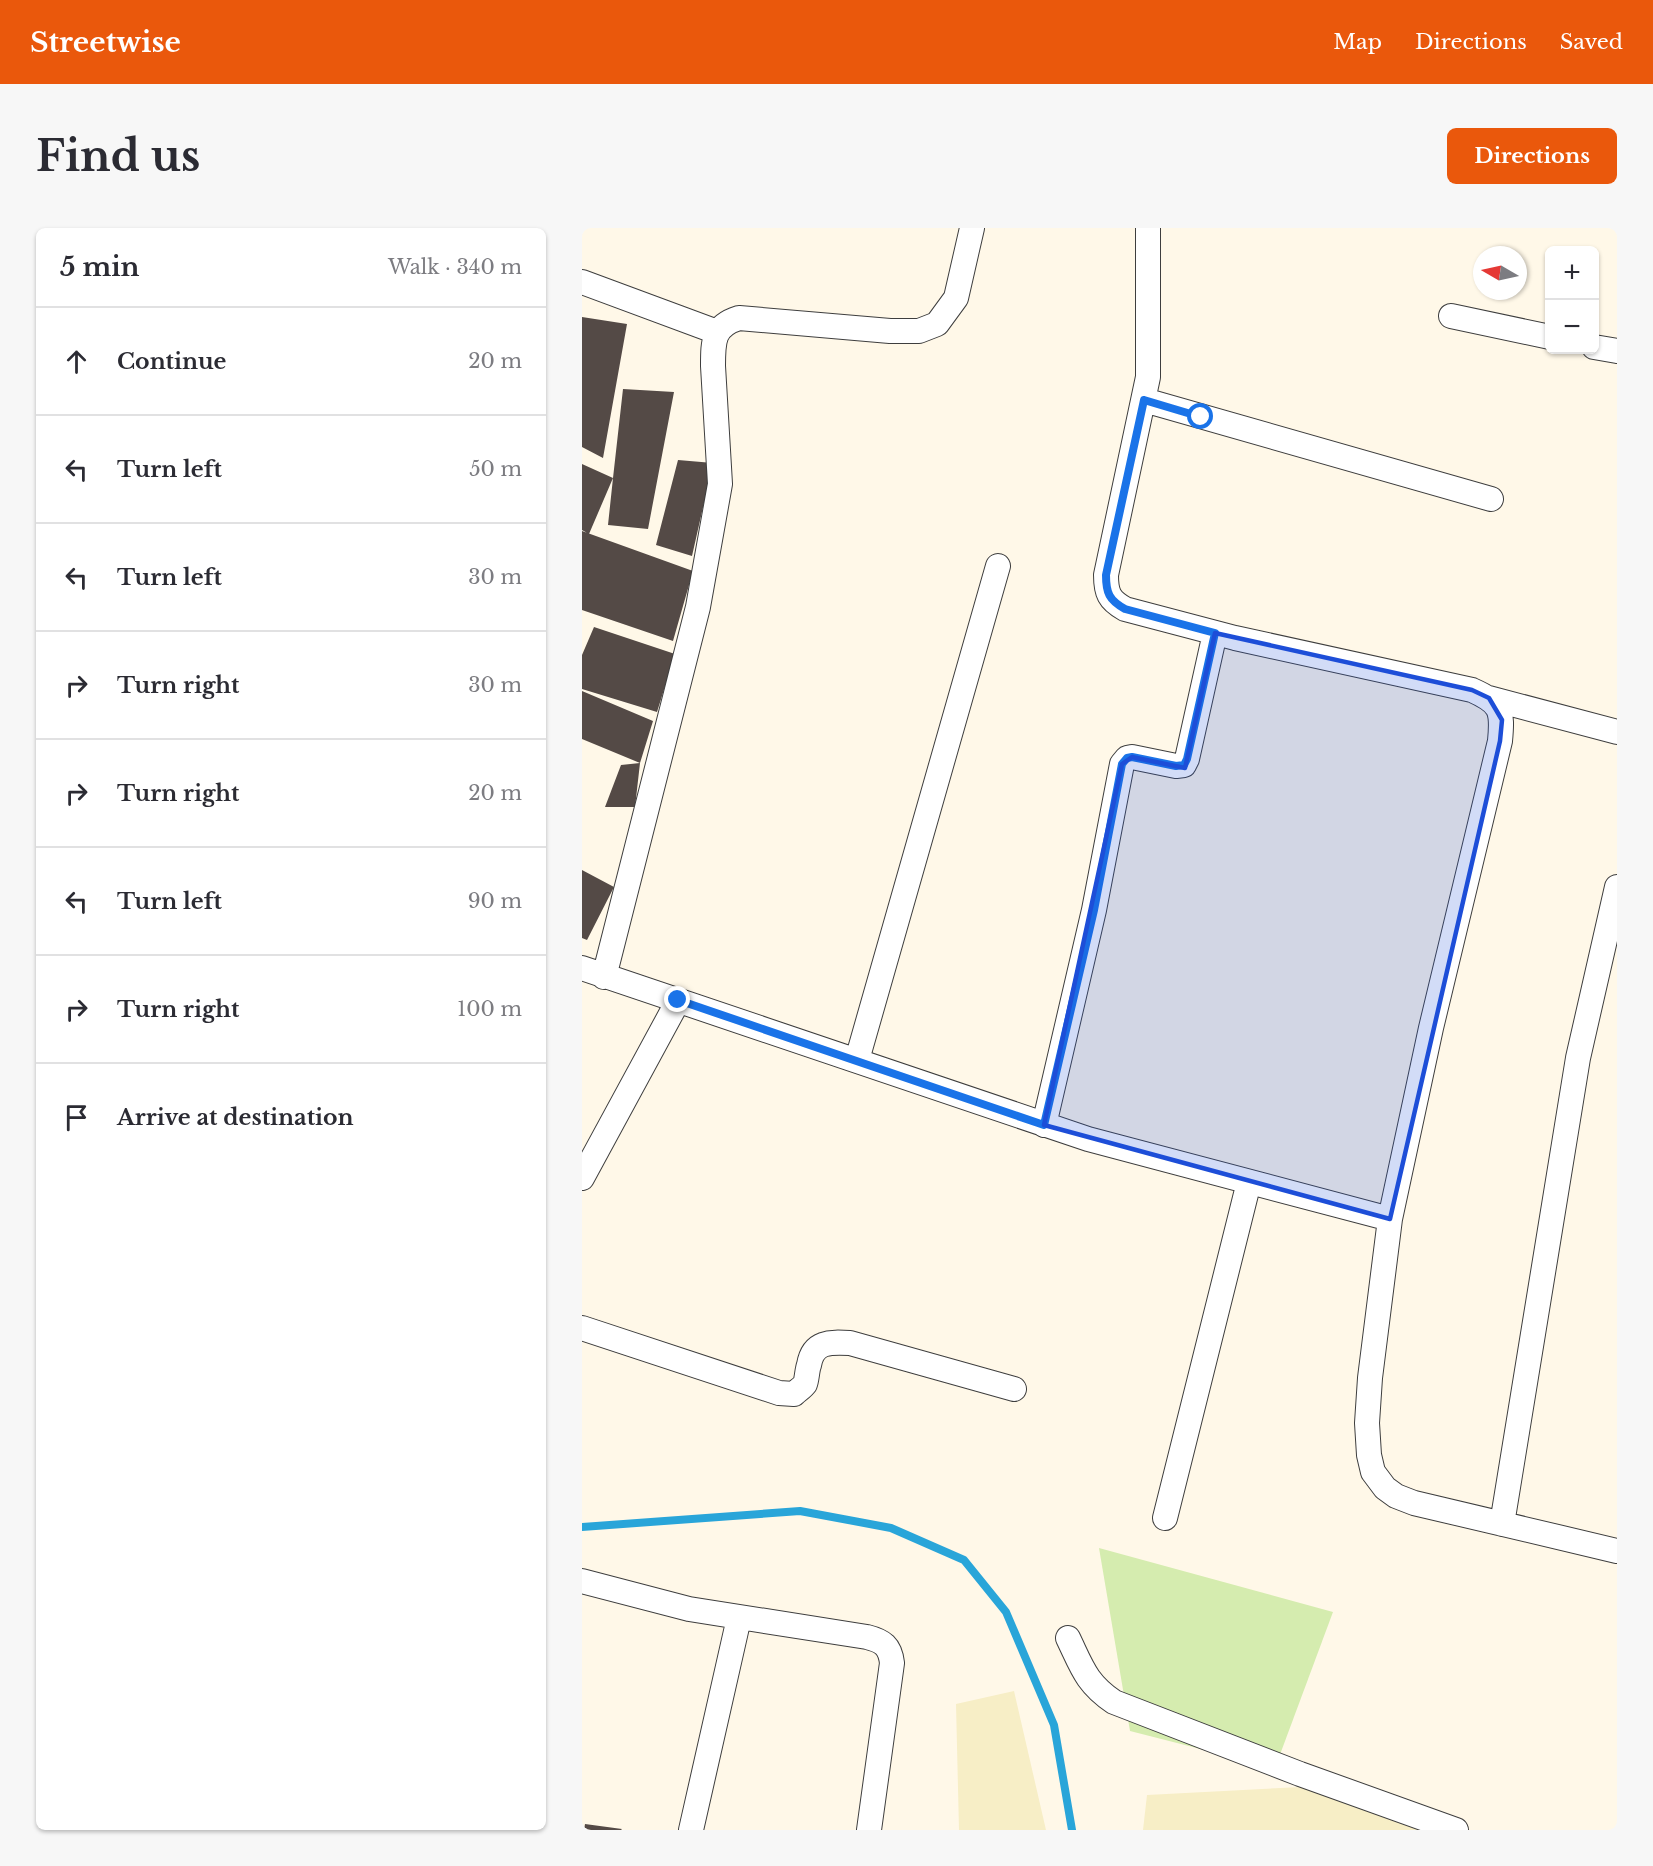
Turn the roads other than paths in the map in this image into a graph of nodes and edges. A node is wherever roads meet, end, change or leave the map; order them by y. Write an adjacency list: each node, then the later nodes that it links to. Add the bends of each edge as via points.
1 (972, 228): 5 (street, via 956,298 937,324 919,331 890,331 740,318 727,321)
2 (1148, 228): 9 (street, via 1150,337)
3 (582, 282): 5 (street)
4 (1451, 316): 6 (street)
5 (717, 332): 16 (street, via 713,351 720,484 698,607)
6 (1545, 336)
7 (1599, 348): 8 (street)
8 (1617, 351)
9 (1144, 400): 10 (street); 12 (street, via 1106,590 1114,603 1125,609)
10 (1491, 499)
11 (998, 566): 18 (street)
12 (1215, 633): 13 (street, via 1472,690); 19 (street, via 1184,765 1132,757 1122,764 1094,910)
13 (1489, 698): 14 (street); 22 (street, via 1502,720 1500,741)
14 (1617, 732)
15 (1617, 887): 26 (street, via 1578,1058)
16 (593, 972): 17 (street)
17 (678, 1000): 18 (street); 20 (street)
18 (857, 1060): 19 (street)
19 (1044, 1125): 21 (street)
20 (582, 1178)
21 (1249, 1182): 22 (street); 25 (street)
22 (1390, 1219): 26 (street, via 1367,1423 1373,1472 1396,1496)
23 (582, 1328): 24 (street, via 779,1394 794,1394 801,1388 810,1357 817,1347 831,1342 850,1343)
24 (1014, 1389)
25 (1165, 1518)
26 (1502, 1524): 27 (street)
27 (1617, 1551)
28 (582, 1581): 29 (street)
29 (739, 1618): 31 (street); 32 (street, via 867,1637 886,1645 892,1671)
30 (1068, 1638): 33 (street, via 1088,1679 1114,1702)
31 (692, 1830)
32 (869, 1830)
33 (1456, 1830)

